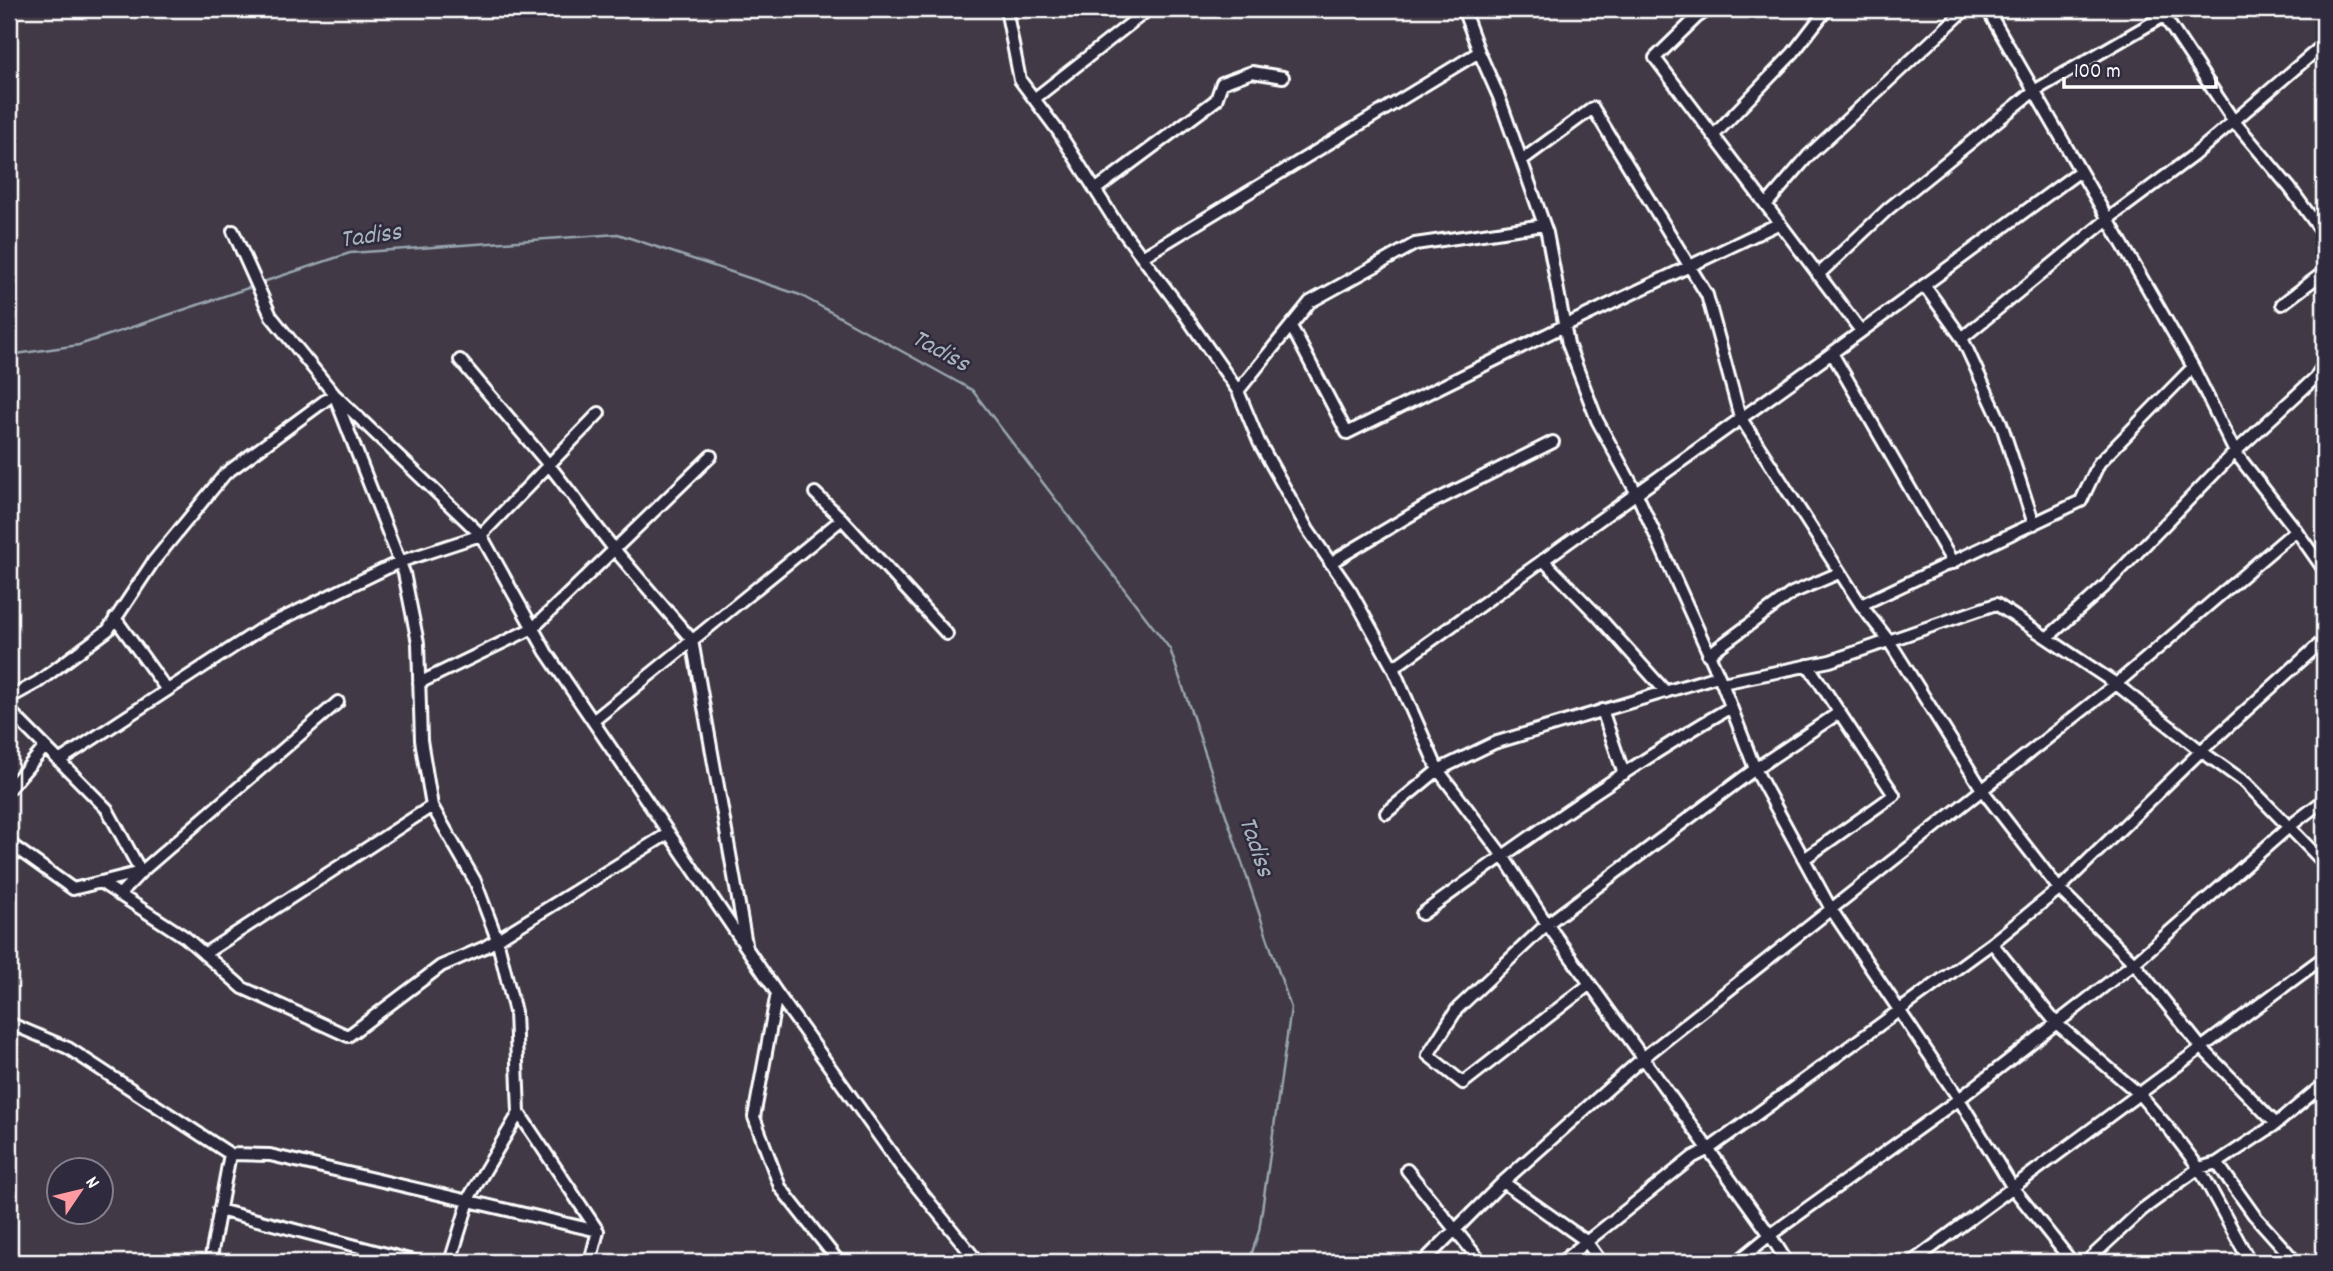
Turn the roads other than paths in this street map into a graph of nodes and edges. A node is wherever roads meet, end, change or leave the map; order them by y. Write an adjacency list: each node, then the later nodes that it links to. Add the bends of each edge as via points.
1 (1149, 9): 14 (street)
2 (1463, 9): 11 (street)
3 (1709, 9): 16 (street, via 1655,58)
4 (1827, 9): 16 (street, via 1793,53)
5 (1966, 9): 20 (street, via 1809,155)
6 (1987, 9): 13 (street)
7 (2176, 9): 9 (street)
8 (1008, 10): 14 (street, via 1020,80)
9 (2164, 16): 13 (street); 15 (street)
10 (2324, 44): 15 (street)
11 (1479, 52): 17 (street); 26 (street)
12 (1283, 77): 19 (street, via 1252,72 1222,83 1216,100)
13 (2034, 91): 18 (street); 29 (street, via 1888,209)
14 (1034, 99): 19 (street)
15 (2233, 120): 21 (street); 25 (street)
16 (1713, 135): 20 (street)
17 (1521, 160): 23 (street); 27 (street, via 1593,108)
18 (2080, 171): 21 (street); 30 (street)
19 (1095, 190): 26 (street)
20 (1766, 205): 22 (street)
21 (2108, 219): 35 (street); 39 (street)
22 (1780, 223): 27 (street); 29 (street)
23 (1544, 225): 32 (street, via 1415,244 1310,302); 33 (street)
24 (233, 231): 42 (street, via 271,316)
25 (2324, 234)
26 (1142, 257): 41 (street)
27 (1689, 266): 33 (street); 44 (street, via 1707,295)
28 (2324, 272): 31 (street)
29 (1818, 275): 34 (street)
30 (1924, 285): 34 (street); 35 (street)
31 (2281, 304)
32 (1291, 326): 33 (street, via 1347,433); 41 (street)
33 (1564, 326): 49 (street, via 1597,420)
34 (1861, 331): 36 (street)
35 (1962, 338): 52 (street, via 2001,422)
36 (1832, 353): 44 (street); 59 (street)
37 (460, 360): 48 (street)
38 (2324, 364): 40 (street)
39 (2193, 367): 46 (street); 52 (street, via 2099,463 2081,501)
40 (2320, 382): 46 (street)
41 (1238, 391): 58 (street, via 1259,442)
42 (334, 394): 54 (street); 57 (street); 63 (street, via 225,474 153,562)
43 (599, 413): 48 (street)
44 (1740, 417): 49 (street); 61 (street)
45 (1553, 442): 58 (street, via 1431,503)
46 (2235, 452): 53 (street); 66 (street, via 2104,587)
47 (711, 456): 55 (street)
48 (549, 465): 54 (street); 55 (street)
49 (1636, 492): 56 (street); 70 (street)
50 (815, 494): 51 (street)
51 (842, 519): 65 (street); 67 (street)
52 (2034, 524): 59 (street)
53 (2296, 530): 60 (street); 75 (street)
54 (481, 535): 57 (street); 64 (street)
55 (614, 549): 64 (street); 67 (street)
56 (1543, 560): 72 (street); 77 (street)
57 (399, 562): 74 (street, via 418,643); 76 (street, via 261,629)
58 (1331, 563): 72 (street)
59 (1952, 563): 62 (street)
60 (2324, 570)
61 (1839, 573): 62 (street); 70 (street, via 1792,593)
62 (1861, 605): 69 (street)
63 (115, 618): 76 (street); 78 (street, via 108,630)
64 (533, 628): 74 (street); 84 (street)
65 (947, 634)
66 (2047, 638): 69 (street, via 1996,604); 75 (street)
67 (692, 640): 84 (street); 111 (street)
68 (2324, 640): 86 (street)
69 (1889, 641): 71 (street); 92 (street)
70 (1708, 655): 73 (street)
71 (1808, 665): 73 (street); 83 (street)
72 (1393, 668): 89 (street)
73 (1720, 679): 77 (street); 80 (street)
74 (419, 683): 94 (street, via 421,740)
75 (2116, 684): 86 (street); 92 (street)
76 (167, 691): 87 (street)
77 (1665, 692): 82 (street)
78 (9, 698)
79 (338, 702): 102 (street)
80 (1731, 707): 88 (street); 90 (street)
81 (9, 710): 85 (street)
82 (1602, 710): 89 (street, via 1494,743); 90 (street)
83 (1840, 712): 88 (street); 100 (street, via 1894,795)
84 (593, 720): 97 (street)
85 (45, 747): 87 (street); 91 (street)
86 (2201, 751): 96 (street, via 2246,783); 104 (street)
87 (59, 761): 102 (street, via 107,809)
88 (1755, 769): 100 (street); 108 (street)
89 (1438, 770): 95 (street); 99 (street)
90 (1624, 774): 99 (street)
91 (9, 789)
92 (1983, 791): 104 (street); 106 (street)
93 (2324, 800): 96 (street)
94 (432, 806): 109 (street, via 475,881); 112 (street)
95 (1386, 813)
96 (2290, 826): 101 (street); 114 (street)
97 (669, 833): 109 (street); 111 (street)
98 (9, 843): 103 (street, via 72,889)
99 (1503, 856): 107 (street); 108 (street)
100 (1804, 859): 106 (street)
101 (2324, 863)
102 (141, 872): 103 (street); 105 (street)
103 (100, 882): 105 (street)
104 (2059, 888): 110 (street); 114 (street)
105 (119, 895): 112 (street)
106 (1831, 909): 117 (street); 121 (street)
107 (1422, 914)
108 (1547, 924): 115 (street); 115 (street, via 1457,1009 1428,1055 1463,1083)
109 (497, 939): 112 (street, via 441,966 348,1036 243,988); 125 (street, via 515,1012)
110 (1992, 943): 117 (street); 119 (street)
111 (747, 950): 116 (street)
112 (204, 954)
113 (2324, 957): 120 (street)
114 (2134, 963): 119 (street); 120 (street)
115 (1590, 984): 121 (street)
116 (776, 993): 146 (street, via 754,1117 780,1187); 147 (street, via 904,1171)
117 (1900, 1011): 124 (street); 127 (street)
118 (9, 1023): 128 (street, via 68,1048)
119 (2056, 1023): 123 (street); 124 (street)
120 (2201, 1047): 123 (street); 126 (street)
121 (1644, 1057): 127 (street); 132 (street)
122 (2324, 1084): 126 (street)
123 (2138, 1093): 130 (street); 133 (street)
124 (1959, 1099): 133 (street); 138 (street)
125 (519, 1113): 134 (street); 137 (street)
126 (2276, 1124): 129 (street)
127 (1709, 1149): 138 (street); 139 (street)
128 (230, 1154): 134 (street, via 270,1155); 135 (street)
129 (2217, 1163): 130 (street); 158 (street)
130 (2199, 1168): 156 (street, via 2143,1209); 157 (street)
131 (1407, 1170): 136 (street)
132 (1503, 1182): 136 (street); 139 (street)
133 (2013, 1188): 154 (street); 155 (street)
134 (469, 1201): 137 (street); 143 (street)
135 (219, 1210): 141 (street); 142 (street)
136 (1455, 1229): 148 (street); 149 (street)
137 (598, 1231): 140 (street)
138 (1770, 1235): 152 (street); 153 (street)
139 (1586, 1241): 150 (street); 151 (street)
140 (593, 1249): 144 (street); 145 (street)
141 (209, 1262)
142 (417, 1262)
143 (450, 1262)
144 (590, 1262)
145 (603, 1262)
146 (839, 1262)
147 (978, 1262)
148 (1423, 1262)
149 (1481, 1262)
150 (1561, 1262)
151 (1601, 1262)
152 (1737, 1262)
153 (1787, 1262)
154 (1912, 1262)
155 (2072, 1262)
156 (2086, 1262)
157 (2250, 1262)
158 (2296, 1262)

